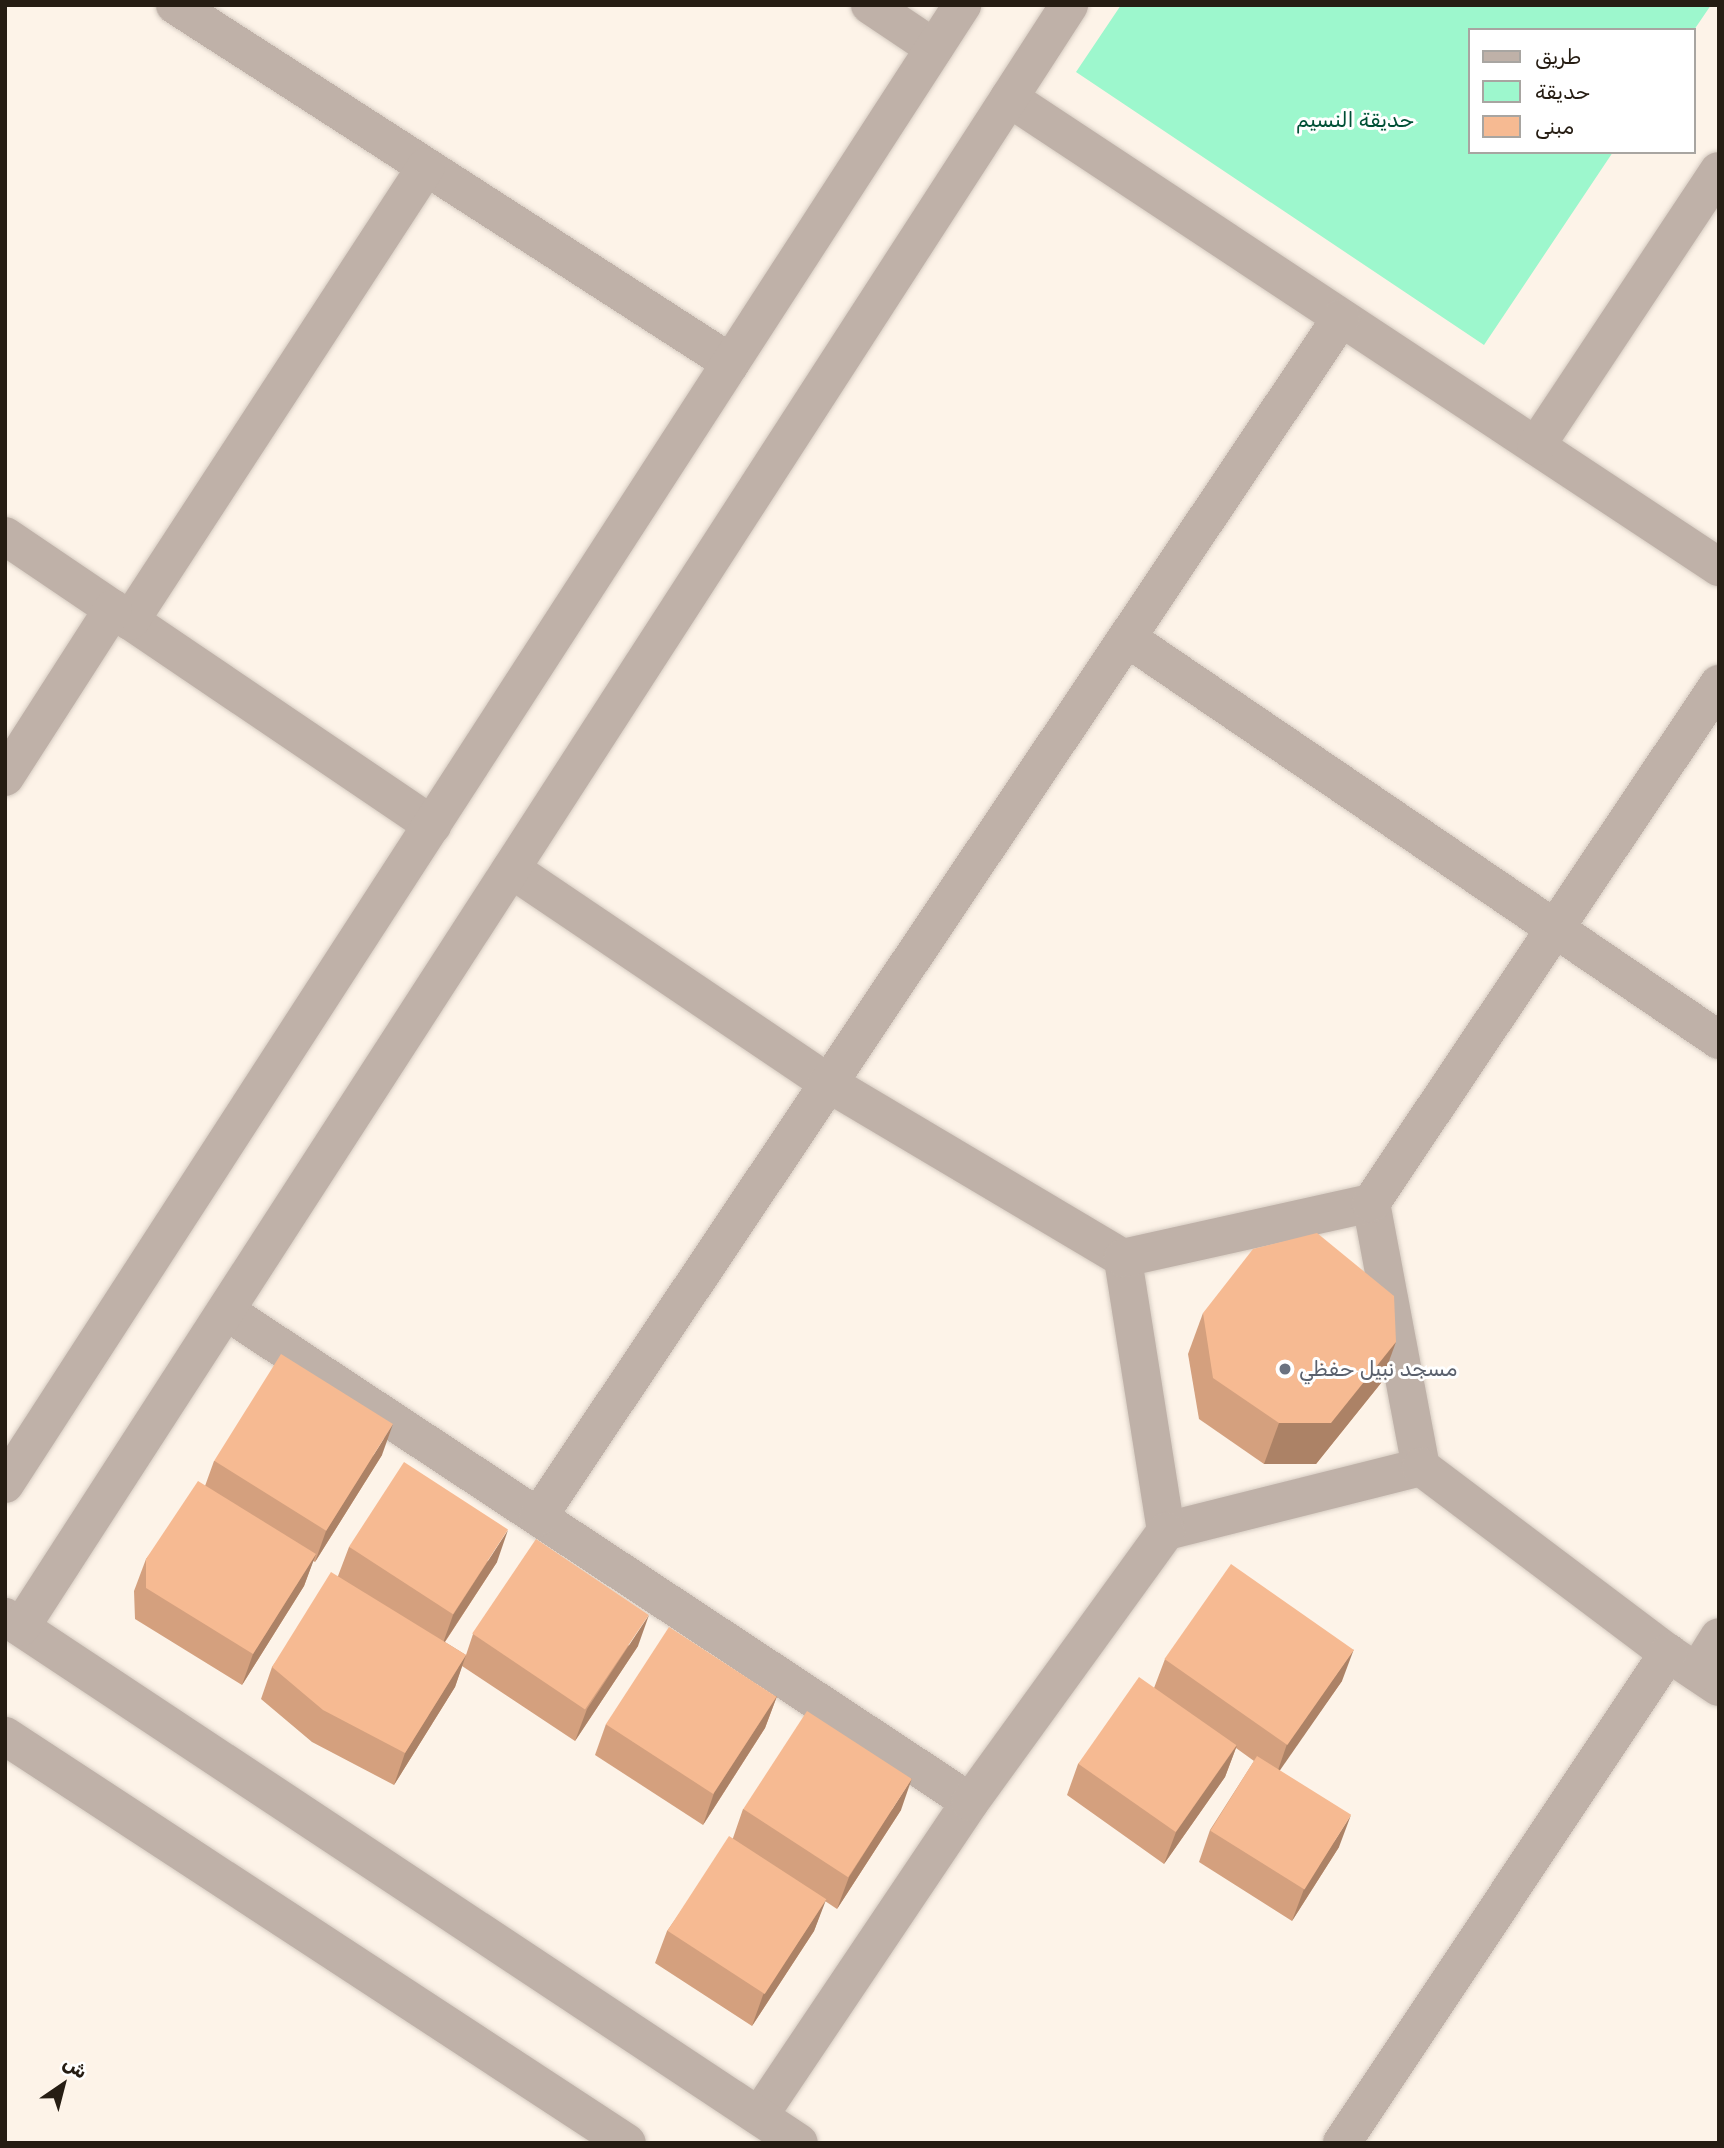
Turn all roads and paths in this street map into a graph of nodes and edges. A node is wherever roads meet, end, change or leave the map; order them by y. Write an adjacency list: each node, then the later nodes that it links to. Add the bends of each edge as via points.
1 (175, 5): 7 (street)
2 (870, 5): 5 (street)
3 (962, 5): 5 (street)
4 (1069, 5): 6 (street)
5 (934, 48): 10 (street)
6 (1009, 98): 9 (street); 19 (street)
7 (426, 167): 10 (street); 14 (street)
8 (1719, 172): 11 (street)
9 (1341, 318): 11 (street); 15 (street)
10 (731, 363): 18 (street)
11 (1536, 446): 13 (street)
12 (5, 536): 14 (street)
13 (1719, 567)
14 (122, 615): 17 (street); 18 (street)
15 (1127, 638): 20 (street); 22 (street)
16 (1719, 684): 20 (street)
17 (5, 778)
18 (432, 825): 27 (street)
19 (511, 869): 22 (street); 25 (street)
20 (1555, 929): 21 (street); 23 (street)
21 (1719, 1040)
22 (828, 1083): 24 (street); 28 (street)
23 (1371, 1203): 24 (street); 26 (street)
24 (1123, 1258): 29 (street)
25 (226, 1311): 28 (street); 30 (street)
26 (1421, 1467): 29 (street); 32 (street)
27 (5, 1484)
28 (538, 1517): 34 (street)
29 (1166, 1531): 34 (street)
30 (13, 1622): 35 (street)
31 (1719, 1637): 32 (street)
32 (1695, 1671): 38 (street)
33 (5, 1736): 36 (street)
34 (970, 1802): 35 (street)
35 (759, 2116): 37 (street)
36 (627, 2143)
37 (799, 2143)
38 (1342, 2143)

